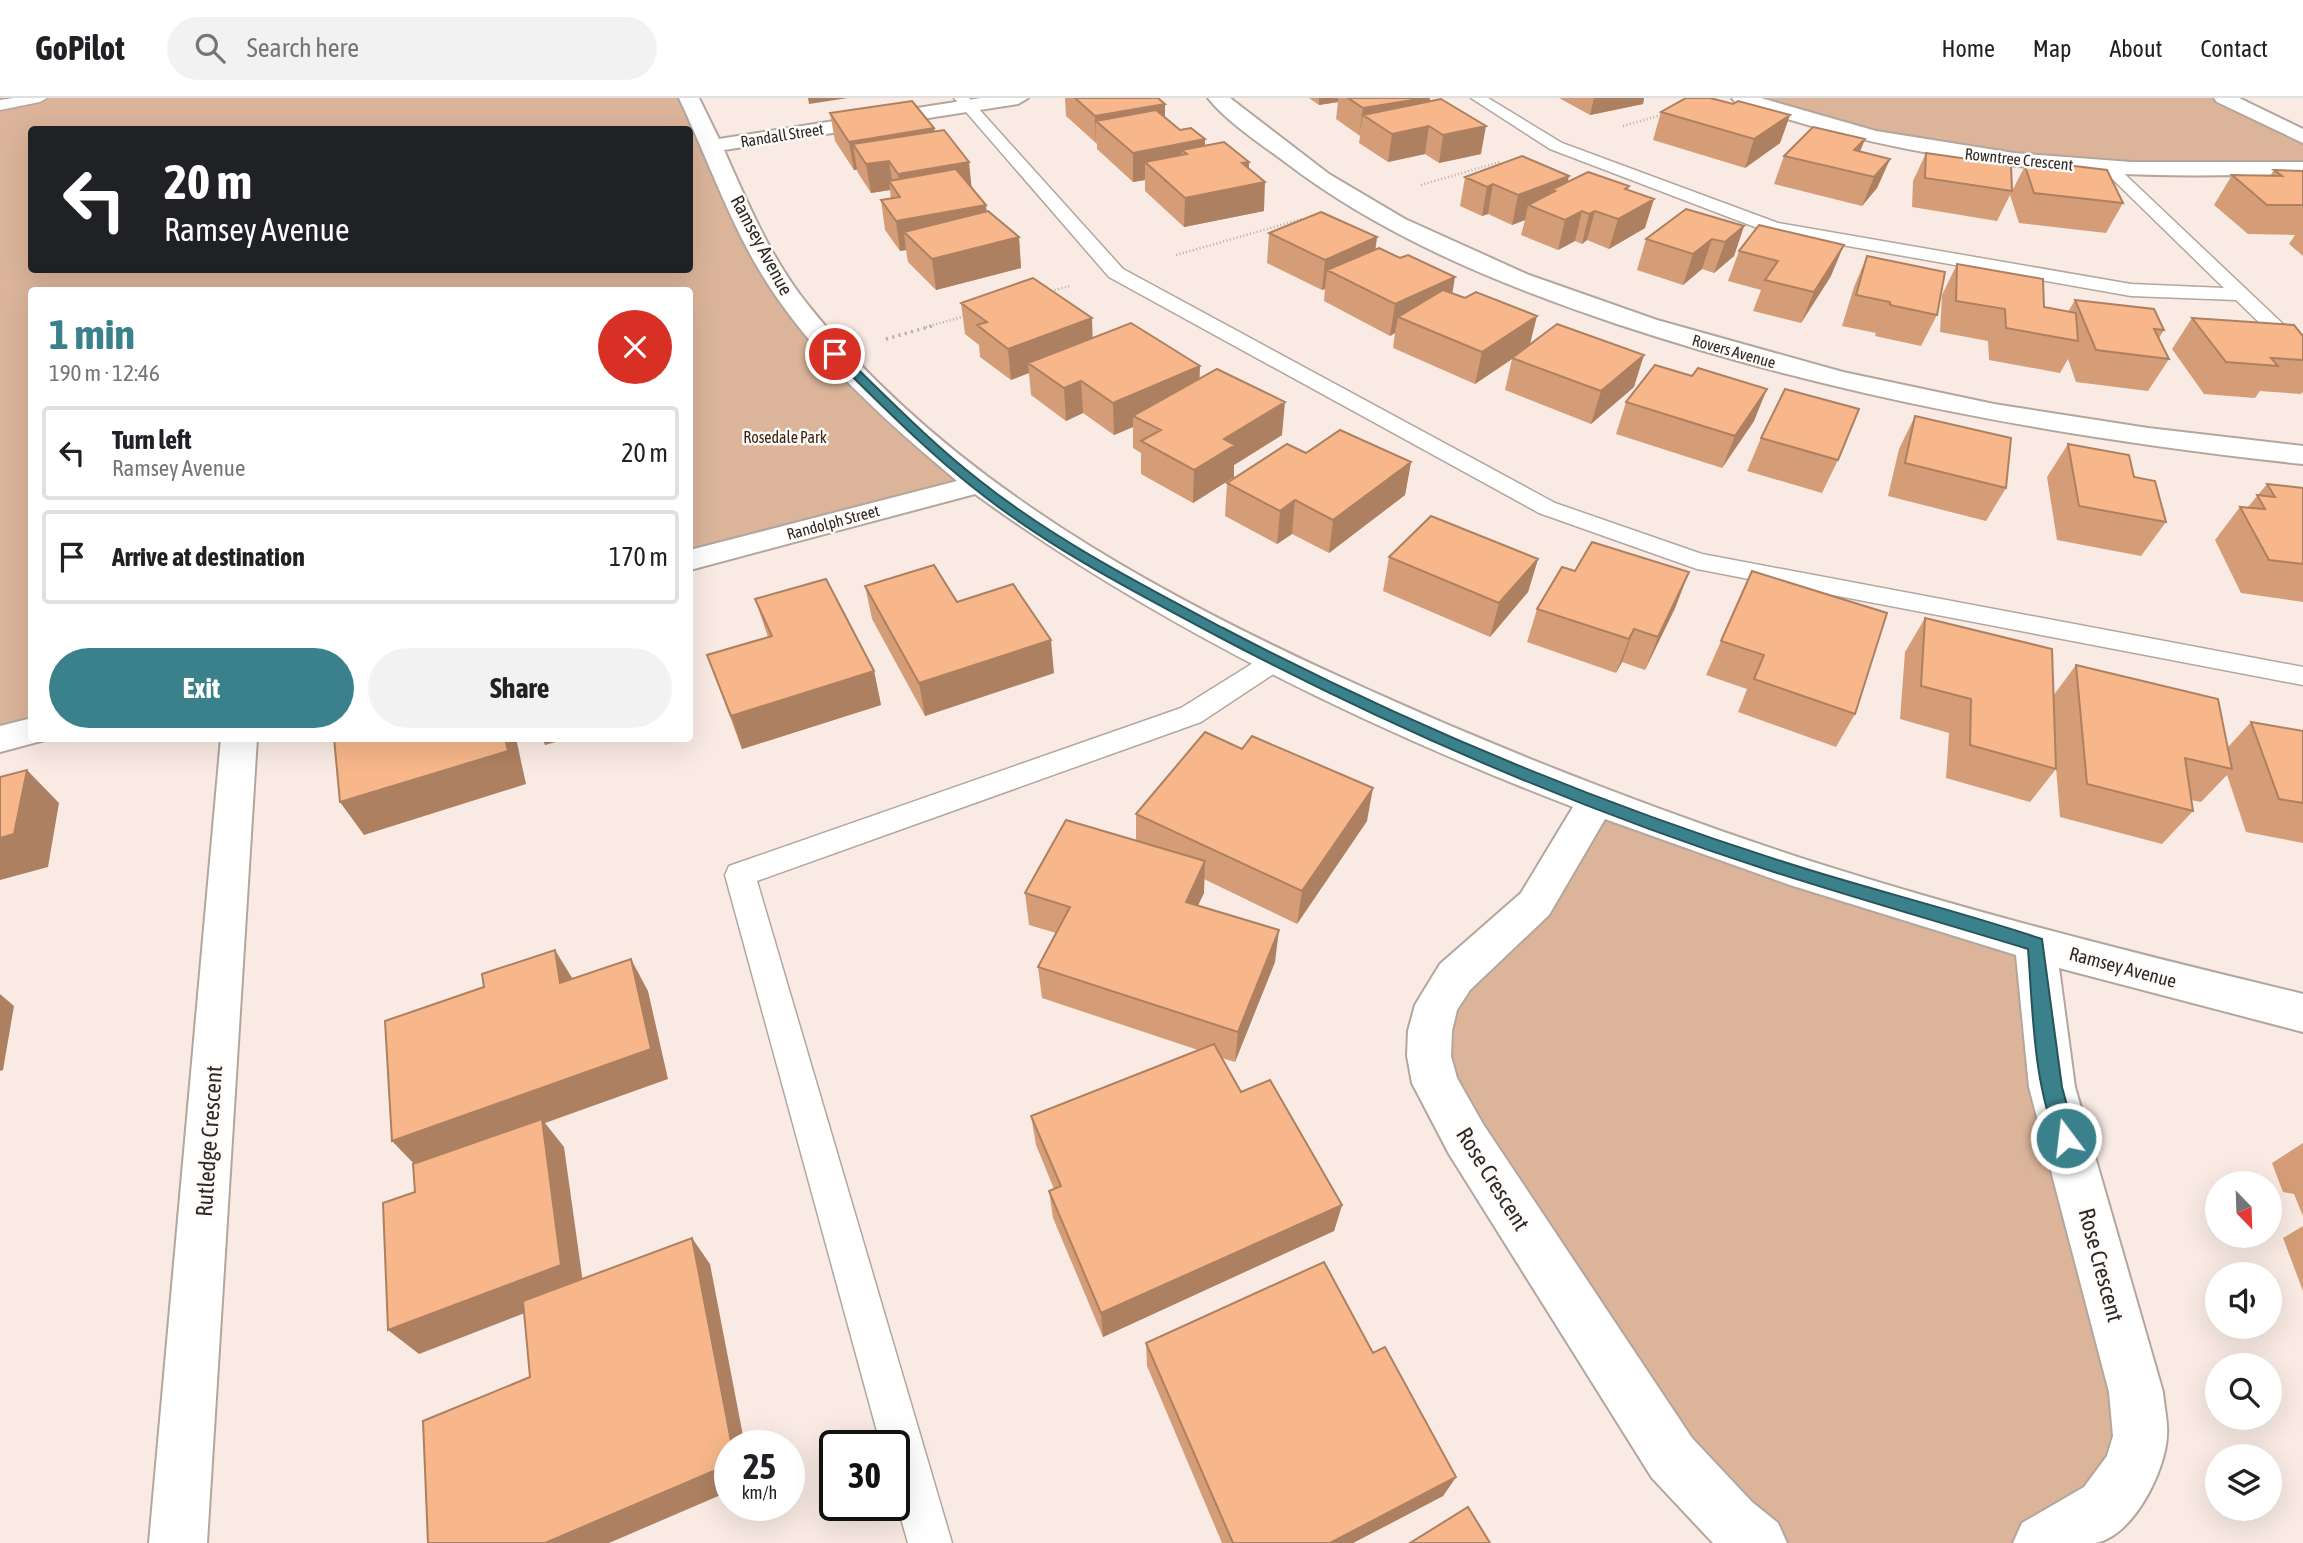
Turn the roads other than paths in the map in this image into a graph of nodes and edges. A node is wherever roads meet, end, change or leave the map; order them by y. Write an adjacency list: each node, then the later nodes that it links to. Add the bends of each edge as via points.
1 (40, 98): 9 (lane)
2 (689, 98): 11 (street, Ramsey Avenue)
3 (1018, 98): 8 (street, Randall Street)
4 (1218, 98): 16 (street, Rovers Avenue, via 1310,172 1393,222 1516,278 1649,326 1790,367 1948,404 2176,442)
5 (1478, 98): 14 (lane, via 1556,146 1774,228 2131,289)
6 (1742, 98): 12 (street, Rowntree Crescent, via 1807,120 1912,144 1994,158)
7 (2224, 98): 10 (street)
8 (964, 102): 11 (street, Randall Street); 20 (lane, via 1116,273 1547,508 1698,561)
9 (0, 105)
10 (2303, 137)
11 (713, 146): 17 (street, Ramsey Avenue, via 754,239 797,308 835,354)
12 (2108, 167): 13 (street, Rowntree Crescent); 14 (lane)
13 (2303, 168)
14 (2244, 295): 15 (lane)
15 (2303, 354)
16 (2303, 455)
17 (976, 485): 18 (street, Randolph Street); 19 (street, Ramsey Avenue, via 1147,594)
18 (693, 559)
19 (1275, 661): 24 (street, Ramsey Avenue, via 1398,720); 28 (lane, via 1191,715 740,874)
20 (2303, 676)
21 (28, 732): 22 (street)
22 (0, 739)
23 (239, 742): 27 (street, Rutledge Crescent)
24 (1596, 801): 25 (street, Ramsey Avenue, via 1776,866); 29 (street, Rose Crescent, via 1535,904 1455,977 1437,1005 1429,1056 1436,1083 1466,1139 1672,1458)
25 (2036, 944): 26 (street, Ramsey Avenue); 30 (street, Rose Crescent, via 2052,1087 2136,1392 2140,1436 2132,1471 2104,1507)
26 (2303, 1013)
27 (178, 1543)
28 (930, 1543)
29 (1758, 1543)
30 (2042, 1543)

